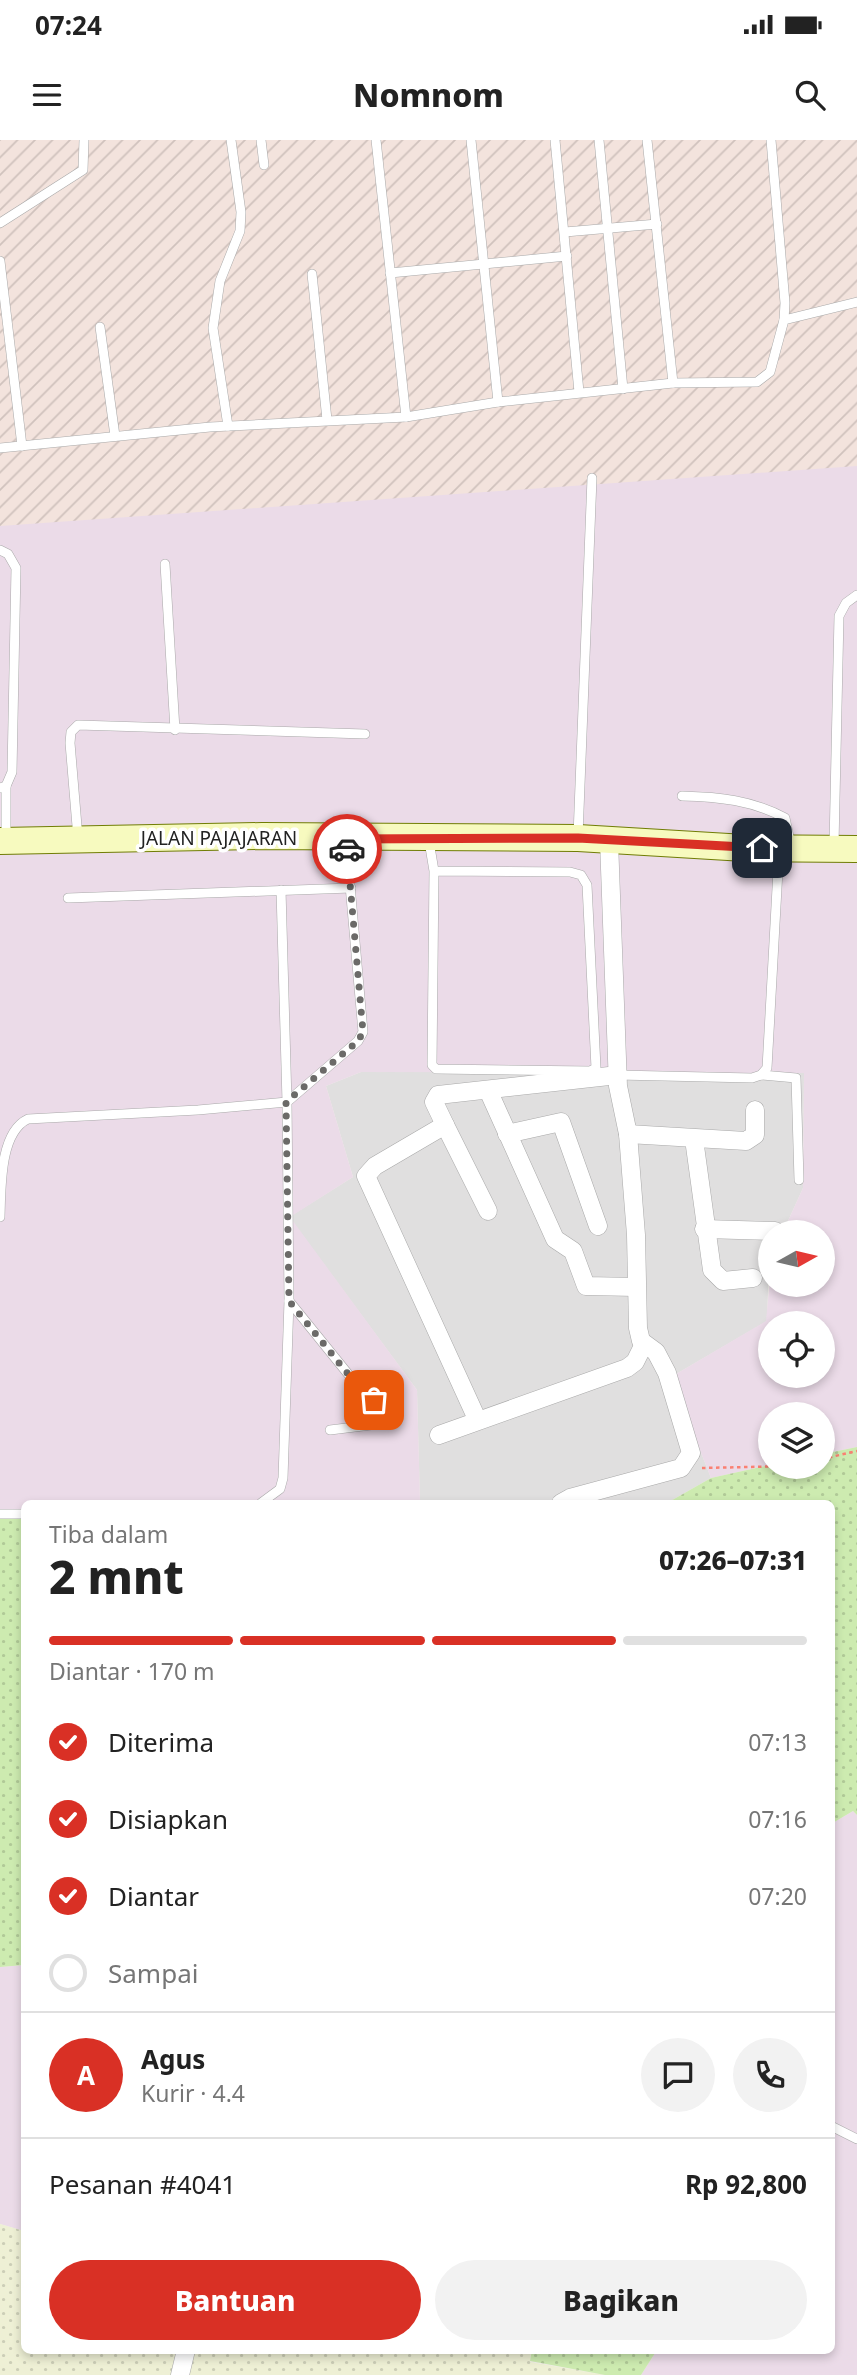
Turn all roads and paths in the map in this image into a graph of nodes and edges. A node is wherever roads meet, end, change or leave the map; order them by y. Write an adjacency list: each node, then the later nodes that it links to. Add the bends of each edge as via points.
1 (84, 140): 11 (lane, via 83,170)
2 (231, 140): 29 (lane, via 240,231 220,281 213,328)
3 (261, 140): 10 (lane)
4 (376, 140): 18 (lane)
5 (471, 140): 17 (lane)
6 (555, 140): 14 (lane)
7 (599, 140): 13 (lane)
8 (647, 140): 12 (lane)
9 (771, 140): 21 (lane)
10 (264, 165)
11 (0, 223)
12 (657, 224): 13 (lane); 23 (lane)
13 (608, 229): 14 (lane); 24 (lane)
14 (565, 232): 15 (lane)
15 (568, 256): 17 (lane); 25 (lane)
16 (0, 261): 31 (lane)
17 (484, 263): 18 (lane); 26 (lane)
18 (390, 273): 27 (lane)
19 (312, 274): 28 (lane)
20 (857, 302): 21 (lane)
21 (784, 320): 23 (lane, via 765,378 757,382)
22 (100, 327): 30 (lane)
23 (673, 383): 24 (lane)
24 (623, 389): 25 (lane)
25 (579, 393): 26 (lane)
26 (498, 402): 27 (lane)
27 (406, 417): 28 (lane)
28 (327, 421): 29 (lane)
29 (228, 426): 30 (lane)
30 (115, 436): 31 (lane)
31 (22, 446): 32 (lane)
32 (0, 448)
33 (592, 478): 42 (lane)
34 (0, 550): 39 (lane, via 16,568 12,772)
35 (165, 564): 37 (lane)
36 (857, 595): 48 (lane, via 839,616)
37 (175, 730): 38 (lane); 44 (lane, via 78,725 73,729 70,743)
38 (365, 734)
39 (3, 787): 45 (lane)
40 (682, 796): 47 (lane, via 762,805 785,818)
41 (429, 836): 42 (main road, JALAN PAJAJARAN); 43 (main road, JALAN PAJAJARAN); 49 (lane)
42 (578, 838): 46 (main road, JALAN PAJAJARAN)
43 (346, 839): 44 (main road, JALAN PAJAJARAN); 50 (lane)
44 (78, 840): 45 (main road, JALAN PAJAJARAN)
45 (3, 841)
46 (609, 841): 47 (main road, JALAN PAJAJARAN); 53 (street)
47 (785, 848): 48 (main road, JALAN PAJAJARAN); 54 (lane, via 767,1068)
48 (845, 849)
49 (434, 871): 49 (lane, via 432,1065 436,1069 596,1068 587,885 581,875)
50 (351, 888): 51 (lane); 56 (lane, via 363,1032)
51 (281, 890): 52 (lane); 56 (lane)
52 (68, 898)
53 (618, 1075): 54 (lane); 55 (street); 60 (street)
54 (761, 1075): 62 (lane, via 796,1078)
55 (488, 1090): 58 (street, via 438,1095 434,1102); 59 (street)
56 (286, 1102): 64 (lane, via 18,1123 4,1138); 70 (lane)
57 (755, 1110): 61 (street, via 752,1140)
58 (445, 1125): 63 (street); 72 (street, via 375,1166 367,1180)
59 (507, 1134): 65 (street, via 561,1122); 69 (street, via 555,1239 573,1251 586,1286)
60 (628, 1134): 61 (street); 69 (street)
61 (694, 1139): 66 (street)
62 (799, 1180)
63 (488, 1211)
64 (0, 1217)
65 (598, 1226)
66 (704, 1229): 67 (street); 68 (street, via 712,1270 719,1280)
67 (758, 1230)
68 (753, 1278)
69 (636, 1287): 71 (street, via 638,1328)
70 (289, 1301): 73 (lane, via 374,1400 377,1413 371,1425); 79 (lane, via 283,1478 280,1489)
71 (644, 1344): 72 (street, via 627,1368); 78 (street, via 656,1352 667,1373 691,1448)
72 (477, 1419): 74 (street)
73 (330, 1430)
74 (439, 1435)
75 (857, 1451): 76 (path)
76 (835, 1456)
77 (758, 1467): 78 (path)
78 (681, 1468): 80 (street)
79 (265, 1500)
80 (566, 1500)
81 (0, 1514): 82 (lane)
82 (21, 1514)
83 (835, 2128): 84 (lane)
84 (857, 2139)
85 (185, 2354): 86 (street)
86 (180, 2375)

